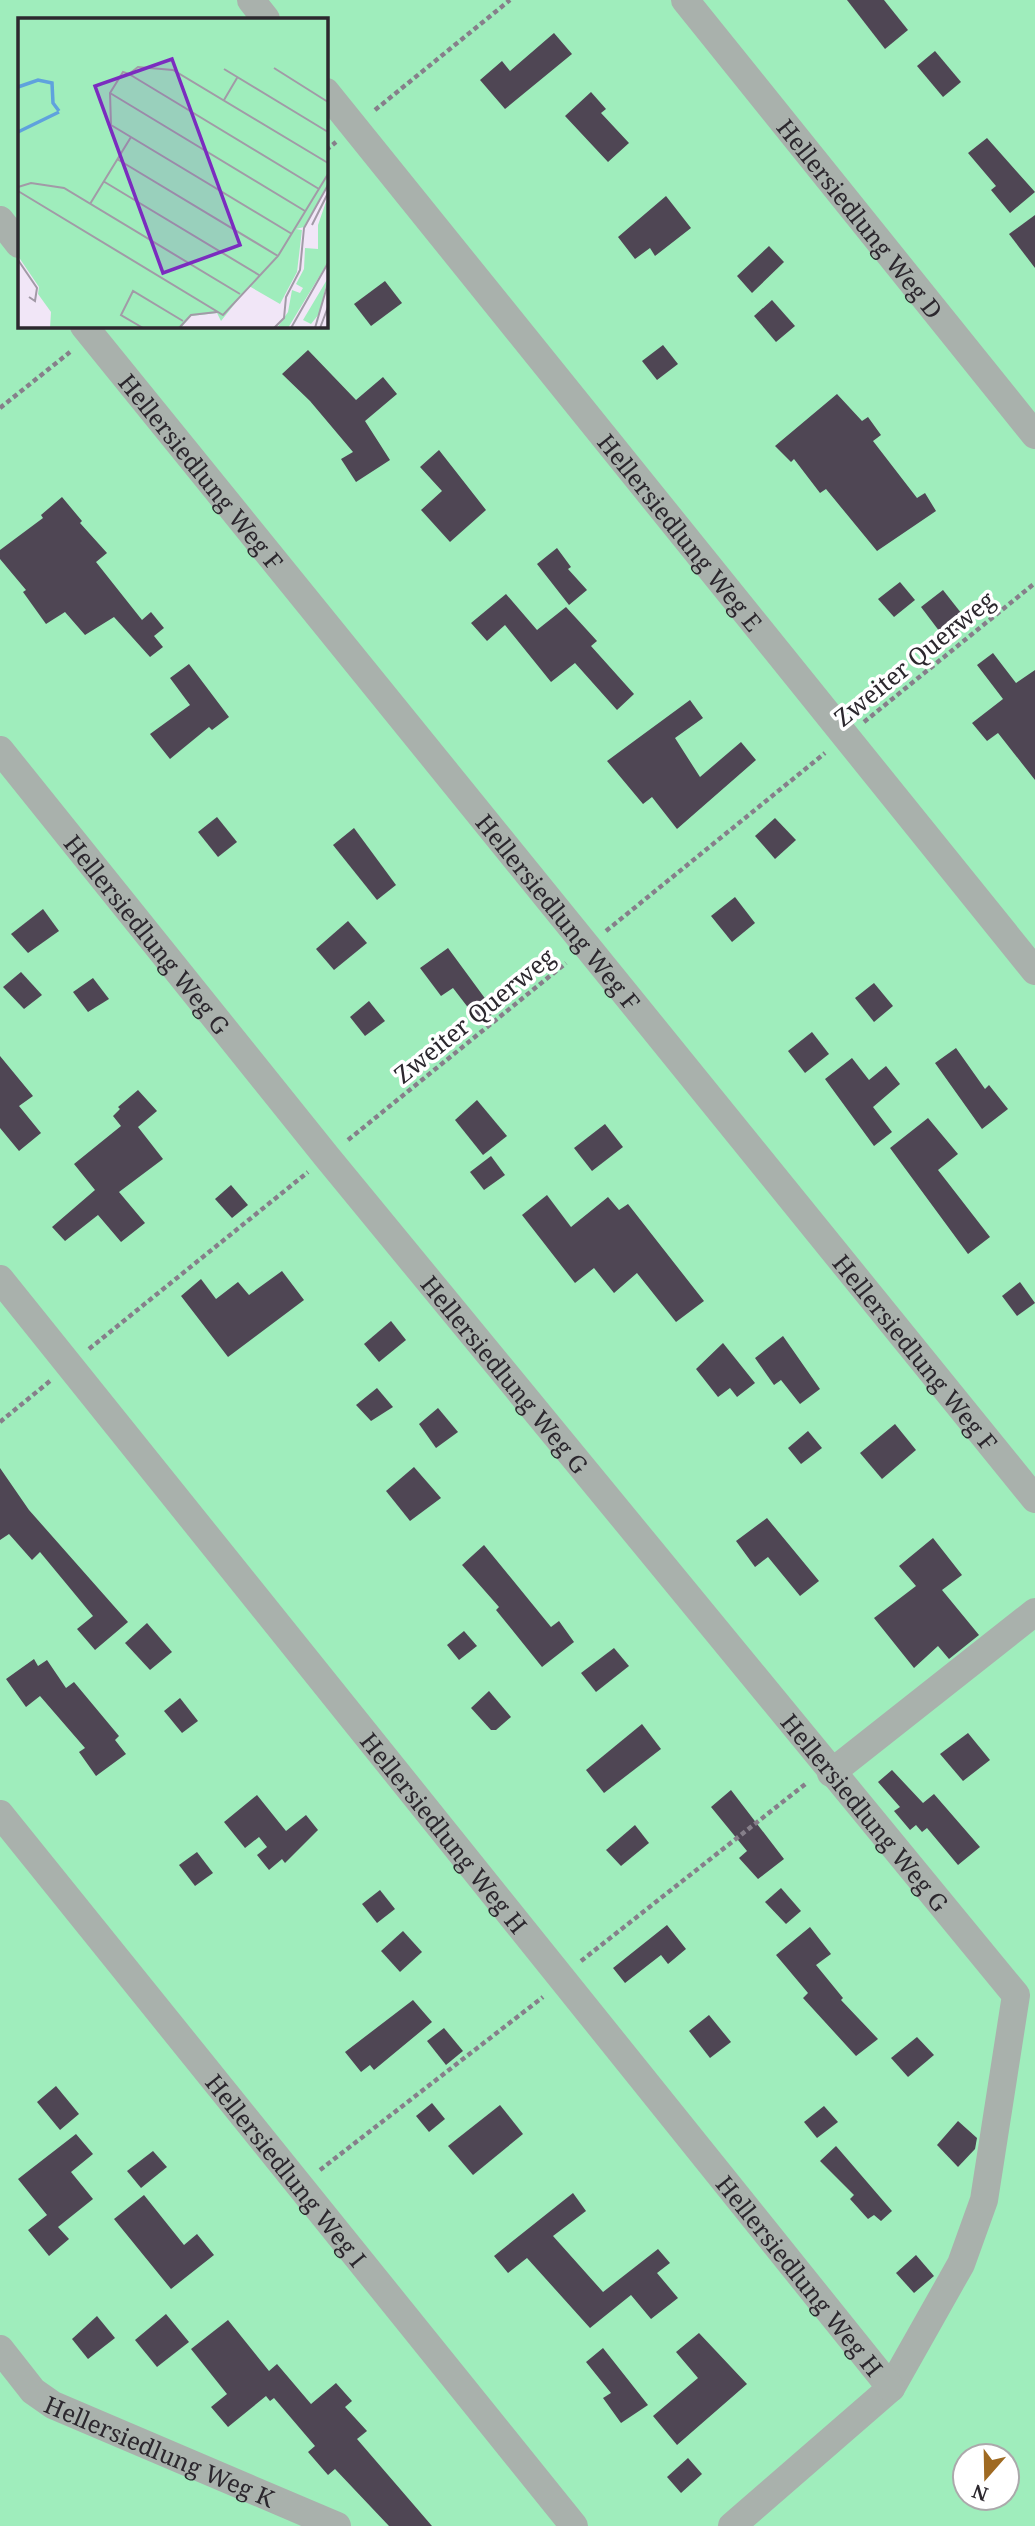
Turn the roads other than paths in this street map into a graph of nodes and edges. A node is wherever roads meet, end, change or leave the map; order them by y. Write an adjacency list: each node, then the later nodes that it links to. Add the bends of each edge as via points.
1 (251, 0): 3 (lane)
2 (685, 0): 8 (lane, Hellersiedlung Weg D)
3 (265, 18)
4 (327, 93): 10 (lane, Hellersiedlung Weg E)
5 (0, 220): 6 (lane)
6 (18, 243)
7 (88, 330): 12 (lane, Hellersiedlung Weg F)
8 (1035, 435)
9 (0, 750): 14 (lane, Hellersiedlung Weg G)
10 (1035, 971)
11 (0, 1279): 17 (lane, Hellersiedlung Weg H)
12 (1035, 1499)
13 (1035, 1612): 14 (lane)
14 (828, 1770): 17 (lane, Hellersiedlung Weg G, via 1016,1995 984,2200 961,2264)
15 (0, 1814): 19 (lane, Hellersiedlung Weg I)
16 (0, 2349): 18 (lane, Hellersiedlung Weg K, via 33,2391 53,2405)
17 (891, 2388): 20 (lane)
18 (337, 2526)
19 (573, 2526)
20 (732, 2526)

